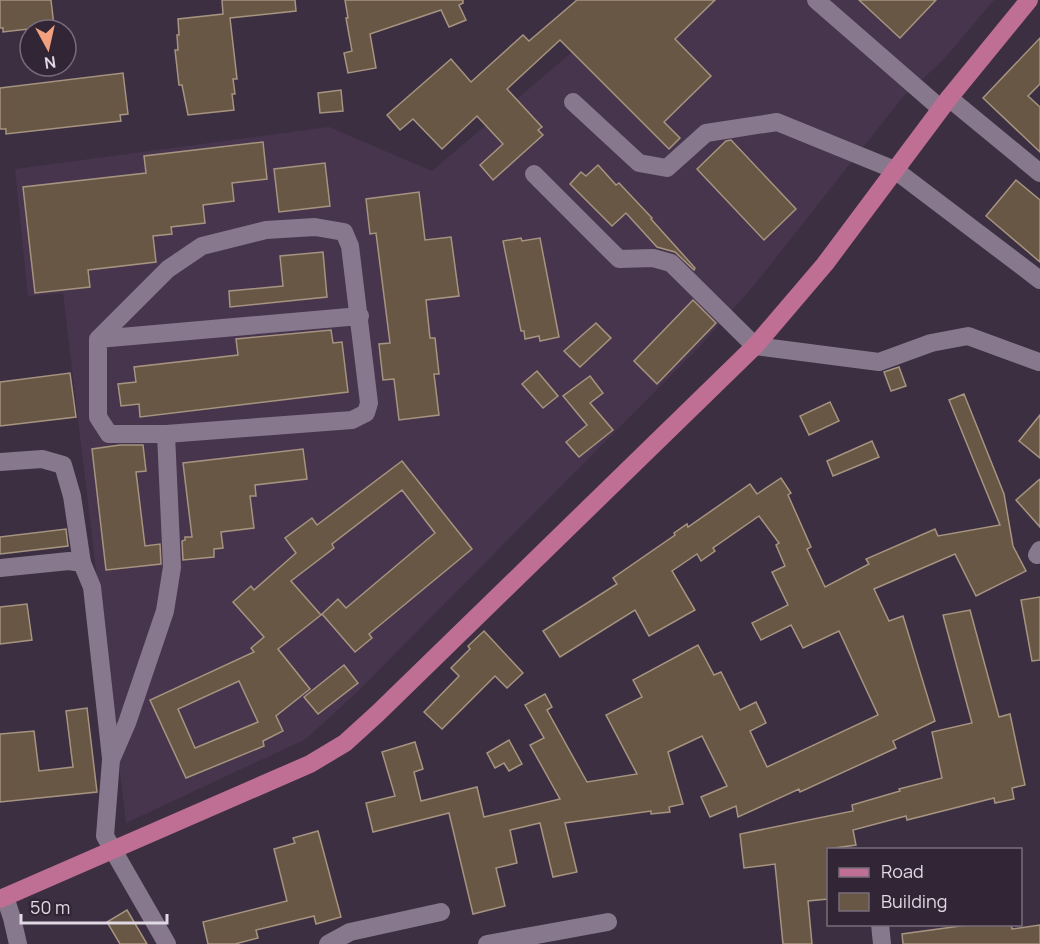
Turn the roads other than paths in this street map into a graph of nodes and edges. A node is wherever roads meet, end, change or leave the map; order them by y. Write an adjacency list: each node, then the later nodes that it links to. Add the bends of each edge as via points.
1 (816, 0): 4 (street)
2 (1029, 0): 4 (main road)
3 (573, 102): 5 (street, via 639,163 667,168 706,133 777,122)
4 (945, 103): 5 (main road); 6 (street)
5 (895, 170): 8 (street); 11 (main road, via 825,264)
6 (1040, 173)
7 (534, 174): 11 (street, via 619,259 653,258 671,263)
8 (1040, 280)
9 (360, 316): 10 (street); 10 (street, via 351,246 344,232 315,227 266,230 202,246 168,269); 13 (street, via 369,403 366,413 352,420)
10 (98, 339): 13 (street, via 98,417 109,434)
11 (755, 346): 12 (street, via 879,362 968,336); 18 (main road, via 345,743 310,764)
12 (1039, 363)
13 (166, 434): 17 (street, via 172,567 165,611)
14 (0, 462): 15 (street, via 42,459 63,465)
15 (82, 555): 16 (street, via 69,561); 17 (street, via 92,587)
16 (0, 568)
17 (111, 760): 18 (street, via 105,836)
18 (113, 851): 19 (main road); 24 (street)
19 (2, 898): 23 (street)
20 (441, 912): 25 (street, via 350,932)
21 (608, 922): 26 (street)
22 (880, 926): 27 (street)
23 (18, 944)
24 (167, 944)
25 (328, 944)
26 (487, 944)
27 (882, 944)

